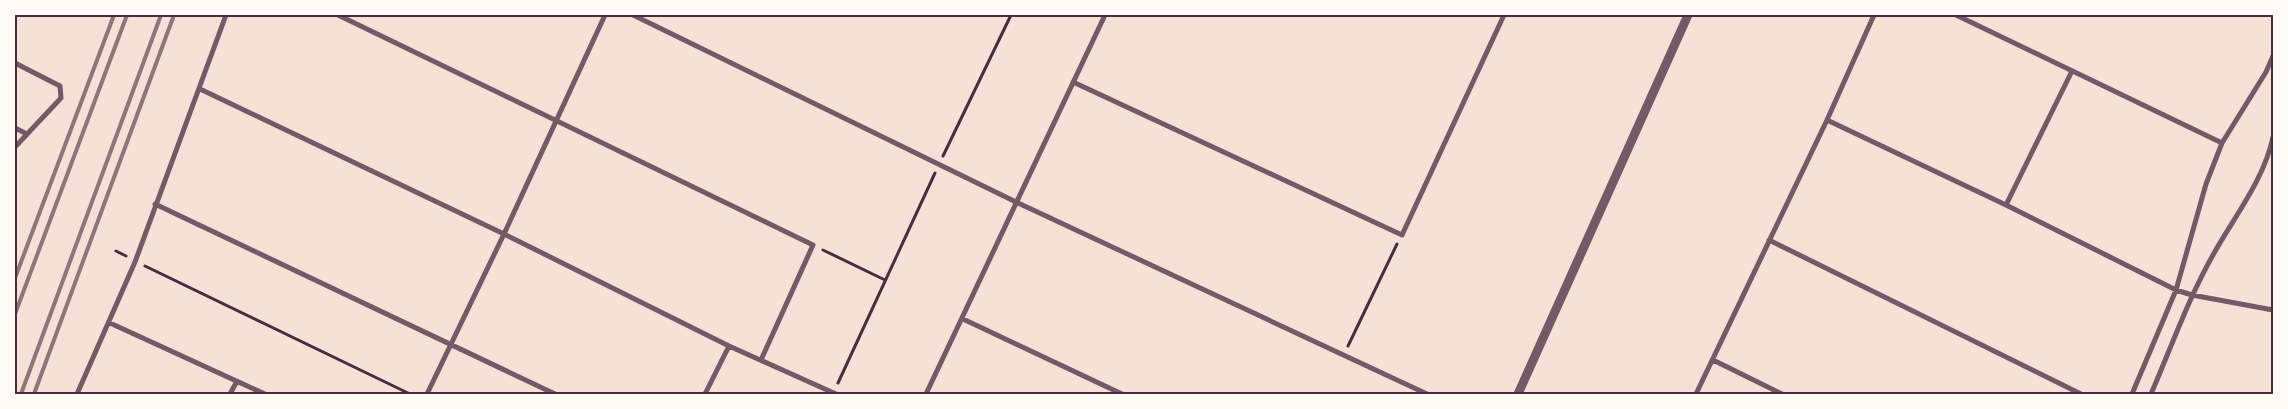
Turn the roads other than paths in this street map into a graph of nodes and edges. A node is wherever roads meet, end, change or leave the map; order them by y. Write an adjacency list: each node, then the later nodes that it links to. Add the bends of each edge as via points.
1 (226, 15): 14 (street)
2 (338, 15): 16 (street)
3 (605, 15): 16 (street)
4 (633, 15): 22 (street)
5 (1105, 15): 13 (street)
6 (1504, 15): 13 (street, via 1402,235)
7 (1688, 15): 47 (street)
8 (1874, 15): 15 (street)
9 (1956, 15): 12 (street)
10 (2273, 56): 20 (street)
11 (15, 63): 18 (street, via 60,86 61,98)
12 (2072, 71): 20 (street); 24 (street)
13 (1073, 82): 22 (street)
14 (200, 89): 23 (street); 25 (street)
15 (1828, 120): 24 (street); 26 (street)
16 (557, 122): 25 (street); 34 (street, via 813,246)
17 (15, 128): 18 (street)
18 (27, 134): 21 (street)
19 (2273, 137): 28 (street, via 2246,200)
20 (2222, 143): 27 (street, via 2206,184)
21 (15, 147)
22 (1016, 202): 30 (street); 46 (street)
23 (155, 204): 31 (street); 32 (street)
24 (2006, 205): 27 (street)
25 (504, 234): 32 (street); 33 (street)
26 (1769, 240): 35 (street); 50 (street)
27 (2176, 290): 28 (street); 51 (street)
28 (2192, 295): 29 (street); 52 (street)
29 (2273, 310)
30 (963, 319): 44 (street); 45 (street)
31 (110, 323): 36 (street); 38 (street)
32 (450, 344): 41 (street); 42 (street)
33 (729, 346): 34 (street); 43 (street)
34 (761, 360): 37 (street)
35 (1713, 360): 48 (street); 49 (street)
36 (236, 381): 39 (street); 40 (street)
37 (835, 393)
38 (77, 394)
39 (230, 394)
40 (265, 394)
41 (427, 394)
42 (555, 394)
43 (705, 394)
44 (926, 394)
45 (1122, 394)
46 (1427, 394)
47 (1518, 394)
48 (1696, 394)
49 (1782, 394)
50 (2082, 394)
51 (2132, 394)
52 (2151, 394)

